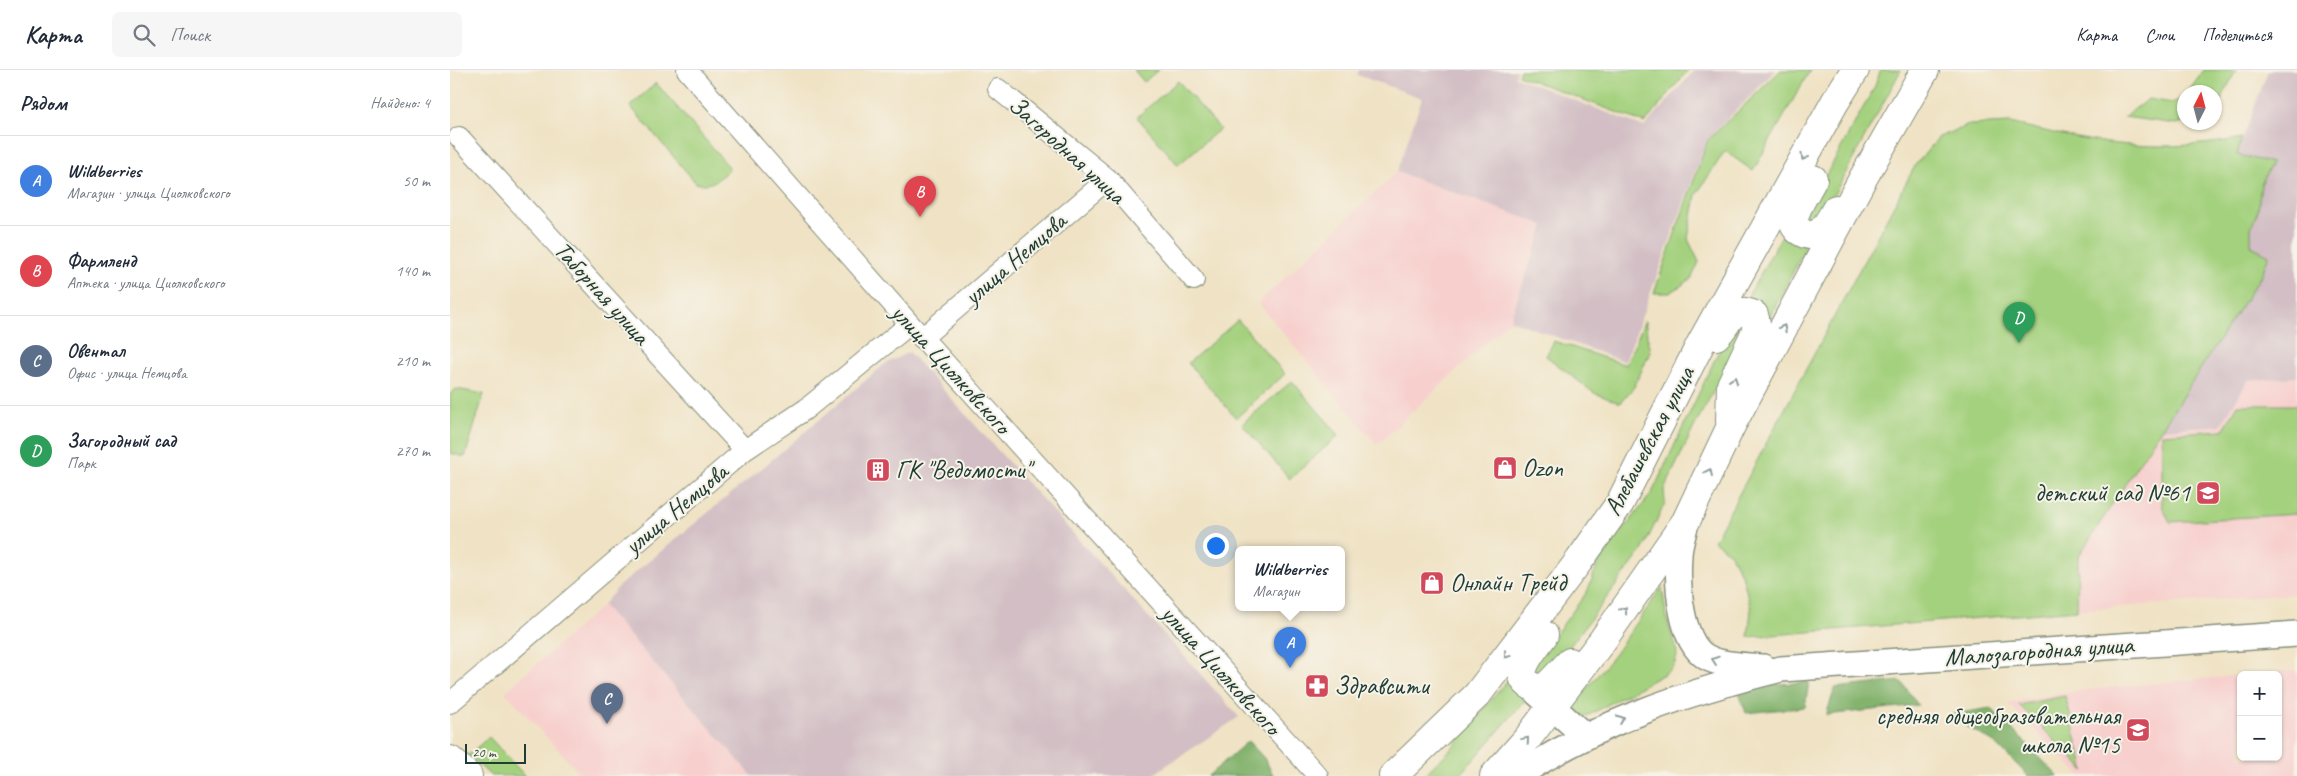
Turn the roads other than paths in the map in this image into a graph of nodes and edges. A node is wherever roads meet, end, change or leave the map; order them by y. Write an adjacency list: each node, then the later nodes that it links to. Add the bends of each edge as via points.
1 (687, 70): 10 (street, улица Циолковского)
2 (1855, 70): 5 (main road, Алебашевская улица)
3 (1925, 70): 8 (main road)
4 (998, 89): 7 (street, Загородная улица)
5 (1835, 102): 8 (main road, via 1827,152 1795,214 1793,222 1798,231 1806,235 1823,231 1844,197); 11 (main road, Алебашевская улица, one-way to 11)
6 (459, 136): 13 (street, Таборная улица)
7 (1108, 180): 9 (street, Загородная улица); 10 (street, улица Немцова)
8 (1862, 180): 12 (main road, one-way to 8)
9 (1194, 280)
10 (916, 331): 13 (street, улица Немцова); 25 (street, улица Циолковского)
11 (1701, 344): 12 (main road, one-way to 11, via 1731,385 1756,331 1754,316 1744,311 1737,312 1717,336); 15 (main road, Алебашевская улица, via 1620,503)
12 (1730, 428): 14 (main road, one-way to 12)
13 (745, 450): 20 (street, улица Немцова)
14 (1686, 521): 17 (main road, one-way to 14); 18 (street, Малозагородная улица, one-way to 14, via 1723,663 1706,657 1691,643 1679,586 1679,555)
15 (1579, 561): 19 (main road, via 1574,591 1524,664 1521,673); 26 (main road, Алебашевская улица, one-way to 26, via 1477,695)
16 (2297, 634): 18 (street, Малозагородная улица)
17 (1602, 641): 19 (main road, via 1574,658 1548,685 1538,690); 21 (main road)
18 (1781, 669): 22 (street, Малозагородная улица, one-way to 18, via 1608,724 1702,689)
19 (1530, 686): 21 (street)
20 (450, 704)
21 (1552, 707): 22 (street); 27 (main road, one-way to 21)
22 (1585, 736): 28 (street, Малозагородная улица)
23 (450, 760): 24 (main road)
24 (468, 776)
25 (1318, 776)
26 (1393, 776)
27 (1494, 776)
28 (1517, 776)

